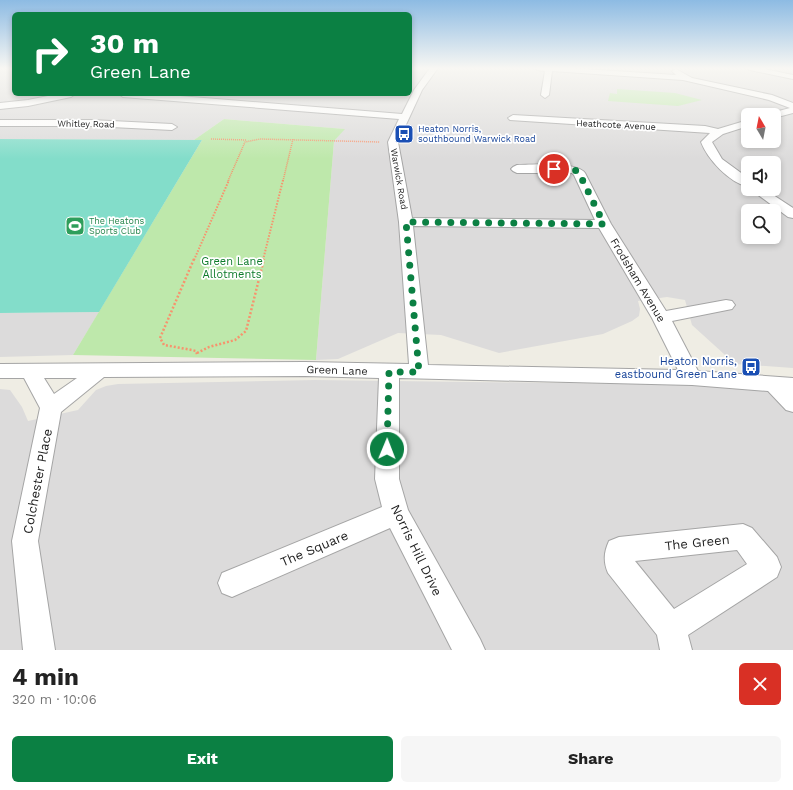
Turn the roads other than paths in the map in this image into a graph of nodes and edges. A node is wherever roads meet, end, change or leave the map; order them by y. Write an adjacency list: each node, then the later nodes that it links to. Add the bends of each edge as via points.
1 (48, 98): 6 (street)
2 (176, 98): 9 (street)
3 (411, 98): 9 (street, Warwick Road)
4 (773, 98): 5 (street)
5 (793, 106)
6 (1, 107)
7 (793, 110): 8 (street)
8 (781, 113)
9 (404, 117): 19 (street, Warwick Road, via 392,142)
10 (513, 118): 14 (street, Heathcote Avenue, via 705,129)
11 (0, 123): 13 (street, Whitley Road, via 90,123)
12 (741, 125): 14 (street)
13 (172, 127)
14 (719, 132): 16 (street, via 706,142 709,151 716,161)
15 (517, 169): 20 (street, Frodsham Avenue, via 575,170 579,173)
16 (741, 178)
17 (766, 196): 18 (street)
18 (793, 214)
19 (406, 222): 20 (street); 27 (street, Warwick Road)
20 (604, 224): 22 (street, Frodsham Avenue)
21 (726, 305): 22 (street)
22 (661, 318): 28 (street, Frodsham Avenue)
23 (30, 370): 24 (street, Green Lane); 25 (street, Green Lane); 32 (street)
24 (0, 371)
25 (99, 371): 26 (street, Green Lane, via 194,362); 32 (street)
26 (389, 372): 27 (street, Green Lane); 33 (street, Norris Hill Drive, via 387,479)
27 (419, 372): 28 (street, Green Lane)
28 (692, 378): 29 (street, Green Lane)
29 (773, 383): 30 (street, Green Lane); 31 (street)
30 (793, 385)
31 (793, 404)
32 (51, 408): 36 (street, Colchester Place, via 25,541)
33 (396, 513): 34 (street, The Square); 37 (street, Norris Hill Drive)
34 (232, 584)
35 (674, 639): 35 (street, The Green, via 618,563 620,550 743,537 767,567)
36 (39, 650)
37 (469, 650)

